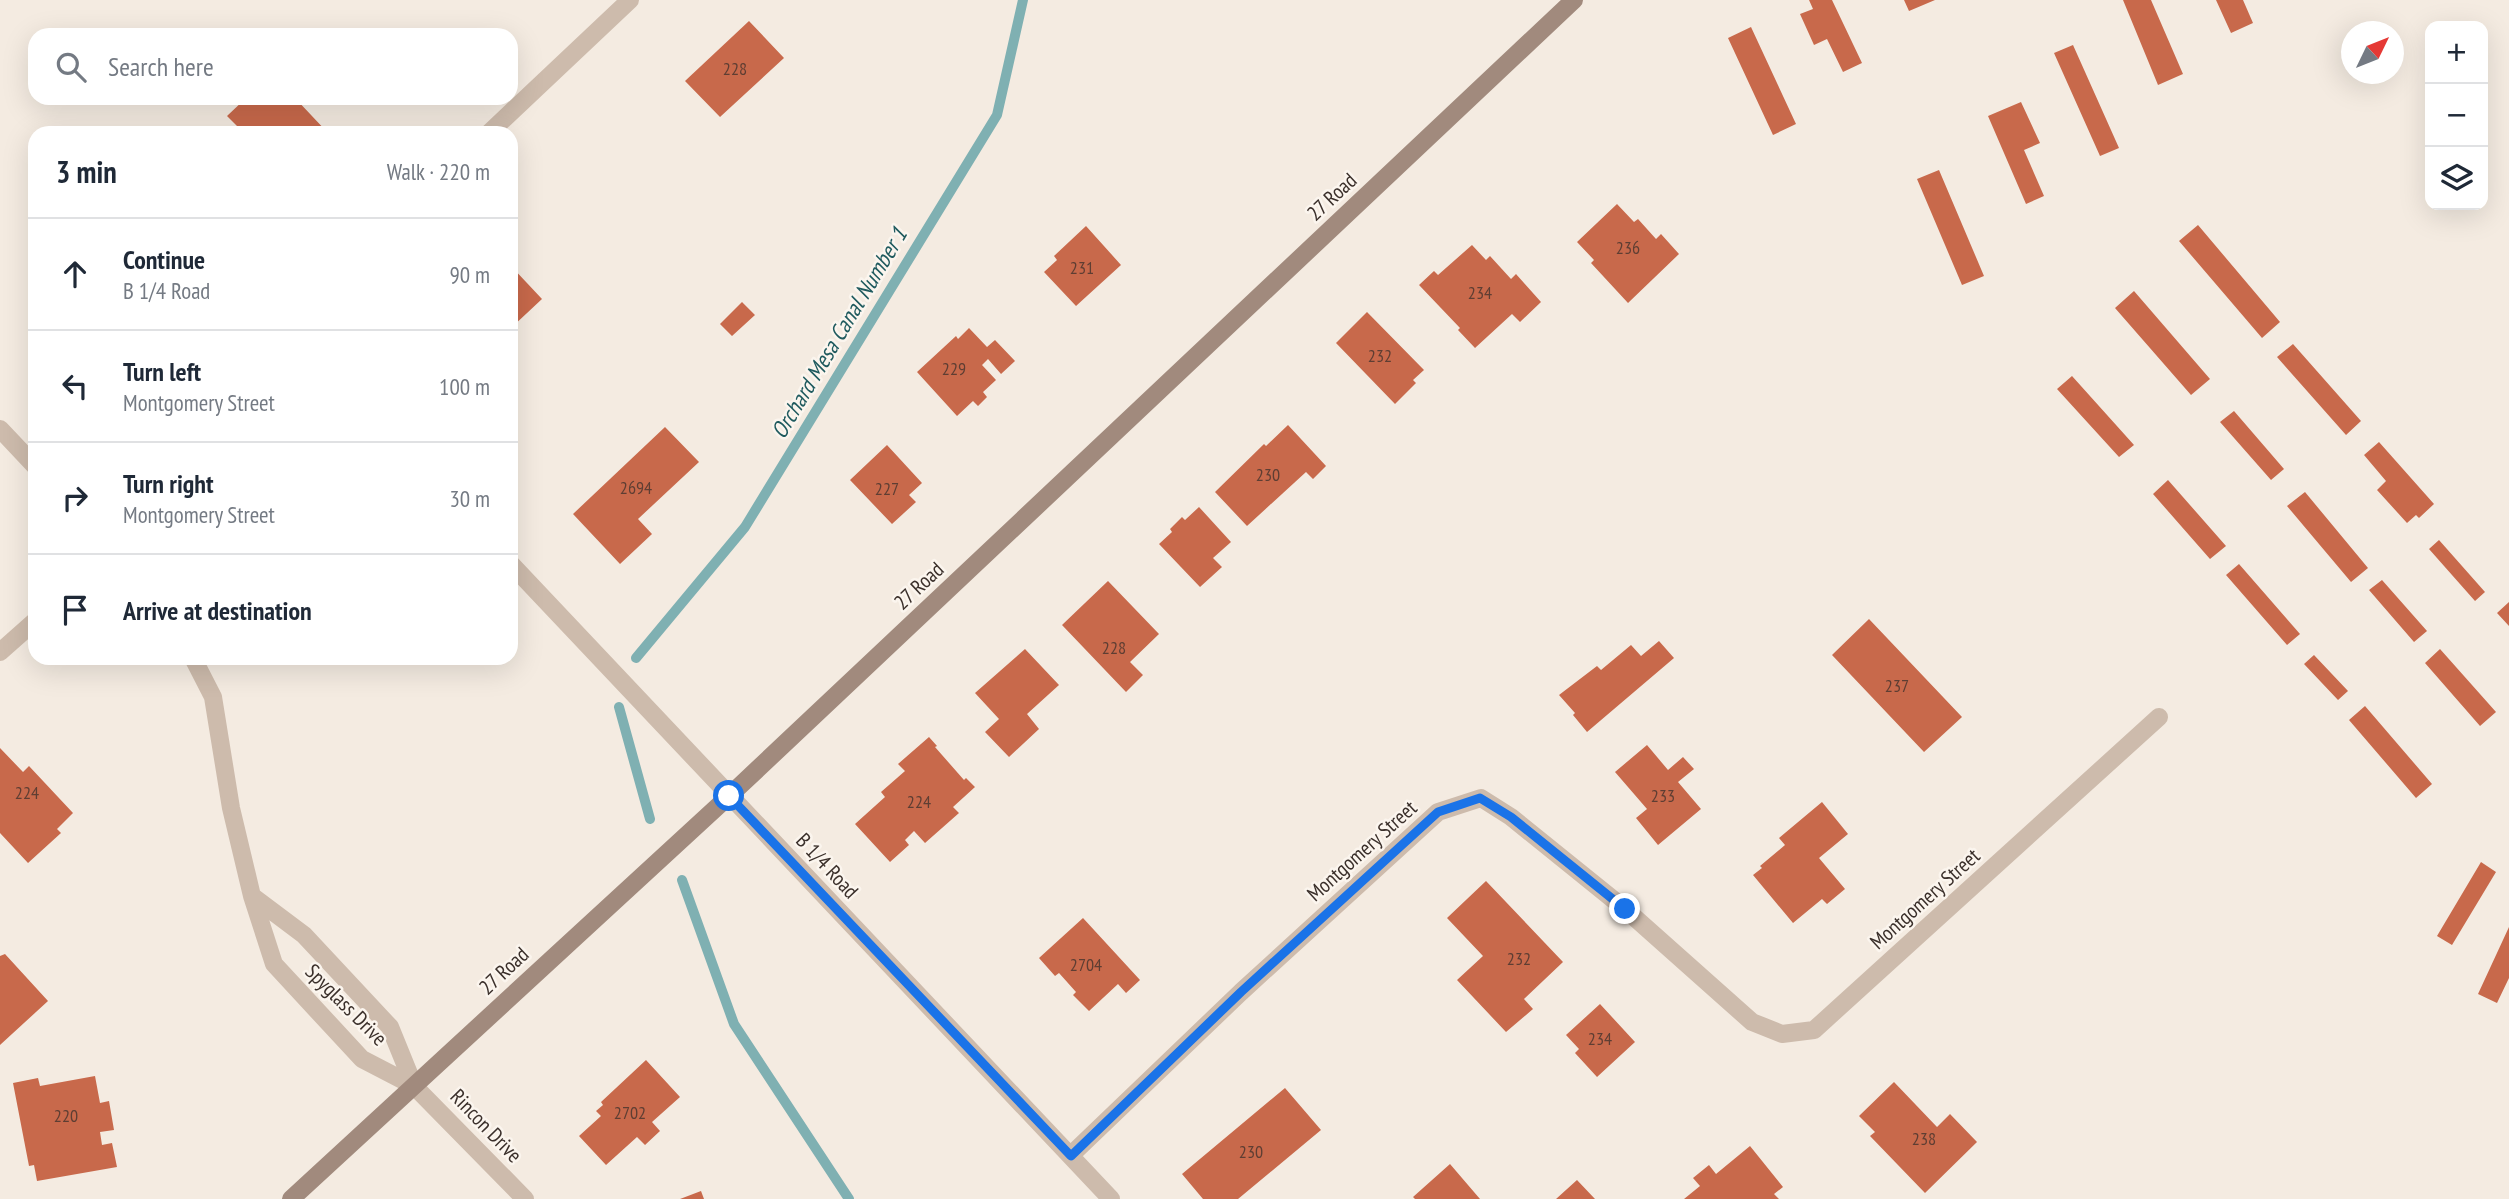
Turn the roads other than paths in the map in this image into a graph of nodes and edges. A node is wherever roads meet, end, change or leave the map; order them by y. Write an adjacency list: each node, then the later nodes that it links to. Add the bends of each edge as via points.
1 (630, 0): 3 (street)
2 (1574, 0): 11 (street, 27 Road)
3 (496, 126)
4 (0, 429): 5 (street)
5 (28, 459)
6 (518, 571): 11 (street, B 1/4 Road)
7 (28, 627): 8 (street)
8 (0, 653)
9 (197, 665): 12 (street, Spyglass Drive, via 213,697)
10 (2159, 718): 14 (street, Montgomery Street, via 1814,1030 1782,1034 1752,1022 1625,909 1511,817 1480,798 1438,812)
11 (729, 796): 13 (street, 27 Road); 14 (street, B 1/4 Road)
12 (252, 896): 13 (street, Spyglass Drive, via 304,935 390,1027); 13 (street, Spyglass Drive, via 274,964 362,1059)
13 (414, 1086): 15 (street, 27 Road); 16 (street, Rincon Drive)
14 (1071, 1156): 17 (street, B 1/4 Road)
15 (290, 1199)
16 (525, 1199)
17 (1111, 1199)

